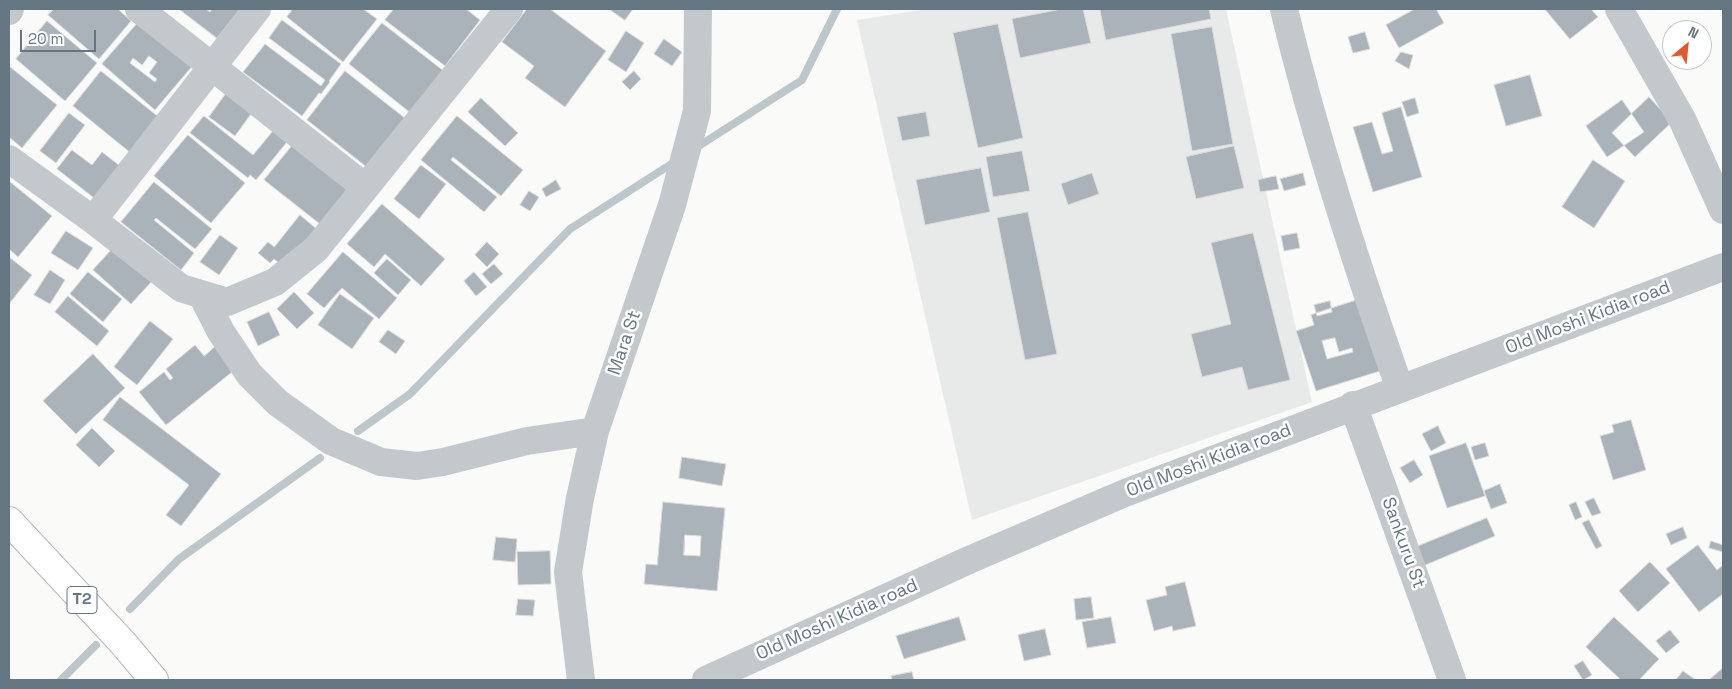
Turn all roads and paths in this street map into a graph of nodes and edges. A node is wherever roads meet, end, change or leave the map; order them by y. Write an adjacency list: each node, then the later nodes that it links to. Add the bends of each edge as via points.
1 (139, 9): 7 (street)
2 (257, 9): 7 (street)
3 (698, 9): 16 (street, Mara St, via 697,111 672,205)
4 (1284, 9): 14 (street, via 1356,263)
5 (1619, 9): 10 (street, via 1683,122)
6 (495, 14): 9 (street)
7 (212, 67): 9 (street); 11 (street)
8 (9, 159): 11 (street)
9 (365, 187): 13 (street, via 316,249 275,282 227,302)
10 (1723, 210)
11 (93, 220): 13 (street, via 181,288)
12 (1723, 267): 14 (street, Old Moshi Kidia road)
13 (202, 295): 16 (street, via 221,332 249,374 278,403 331,441 381,462 417,466 527,441)
14 (1400, 389): 15 (street, Old Moshi Kidia road)
15 (1353, 405): 20 (street, Old Moshi Kidia road, via 1125,493); 21 (street, Sankuru St)
16 (595, 430): 19 (street, Mara St, via 568,572)
17 (9, 521): 18 (highway, T2)
18 (154, 680)
19 (581, 680)
20 (706, 680)
21 (1452, 680)

